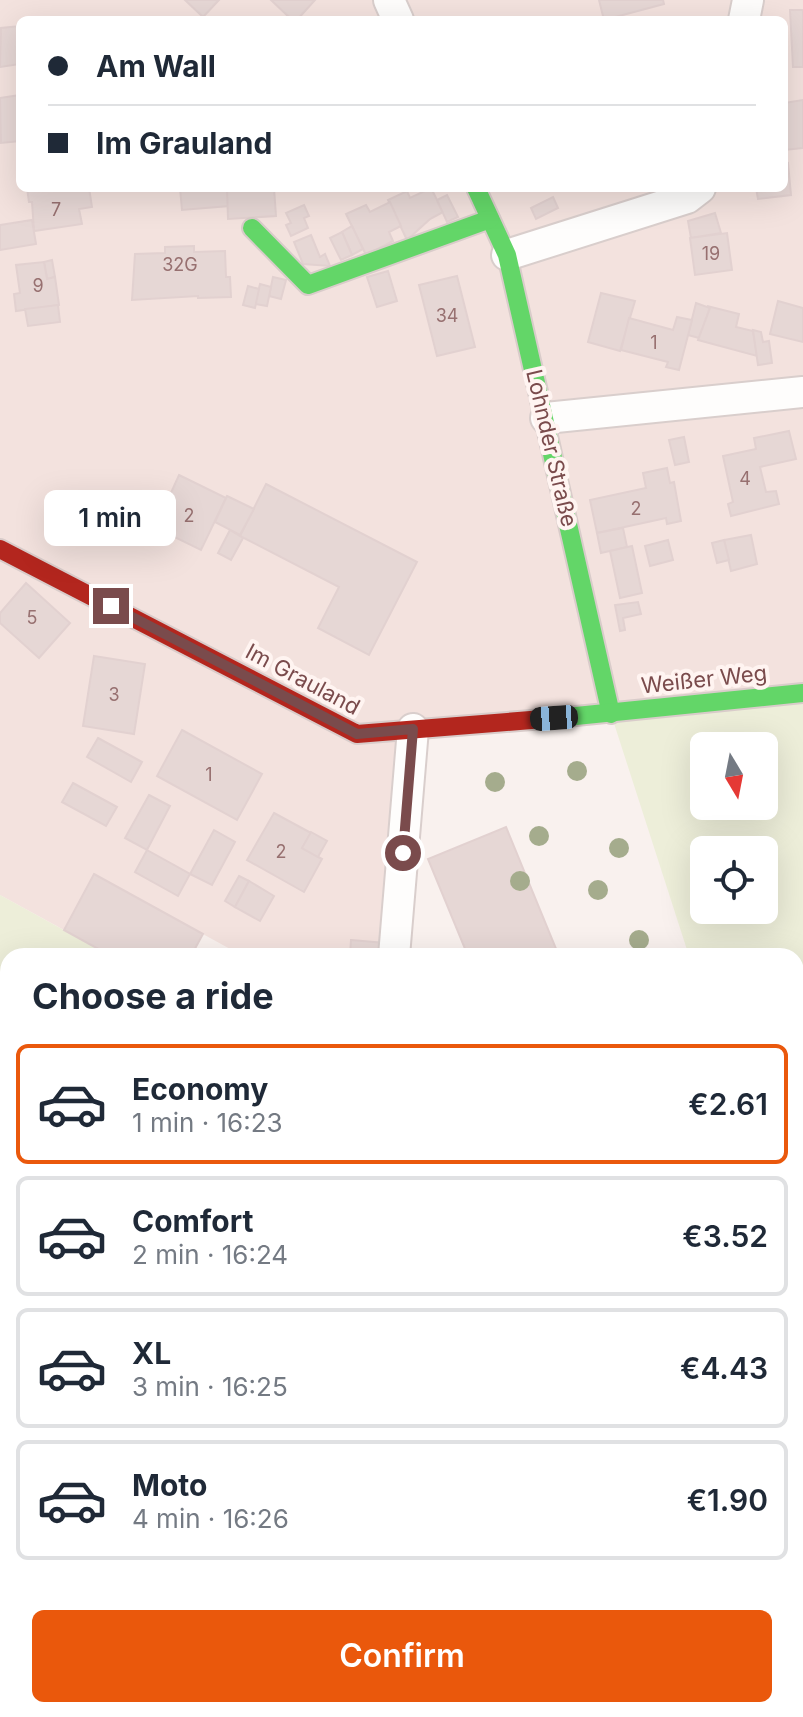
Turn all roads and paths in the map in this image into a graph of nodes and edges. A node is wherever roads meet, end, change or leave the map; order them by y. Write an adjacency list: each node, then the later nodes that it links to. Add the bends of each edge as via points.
1 (478, 192): 3 (street, Lohnder Straße)
2 (695, 192): 5 (street)
3 (490, 219): 4 (street, via 308,285); 5 (street, Lohnder Straße)
4 (252, 228)
5 (507, 255): 7 (street, Lohnder Straße)
6 (803, 392): 7 (street)
7 (546, 418): 10 (street, Lohnder Straße)
8 (0, 549): 11 (street, Im Grauland, via 357,734)
9 (803, 693): 10 (street, Weißer Weg)
10 (611, 714): 11 (street, Im Grauland)
11 (413, 729): 12 (street)
12 (395, 948)

